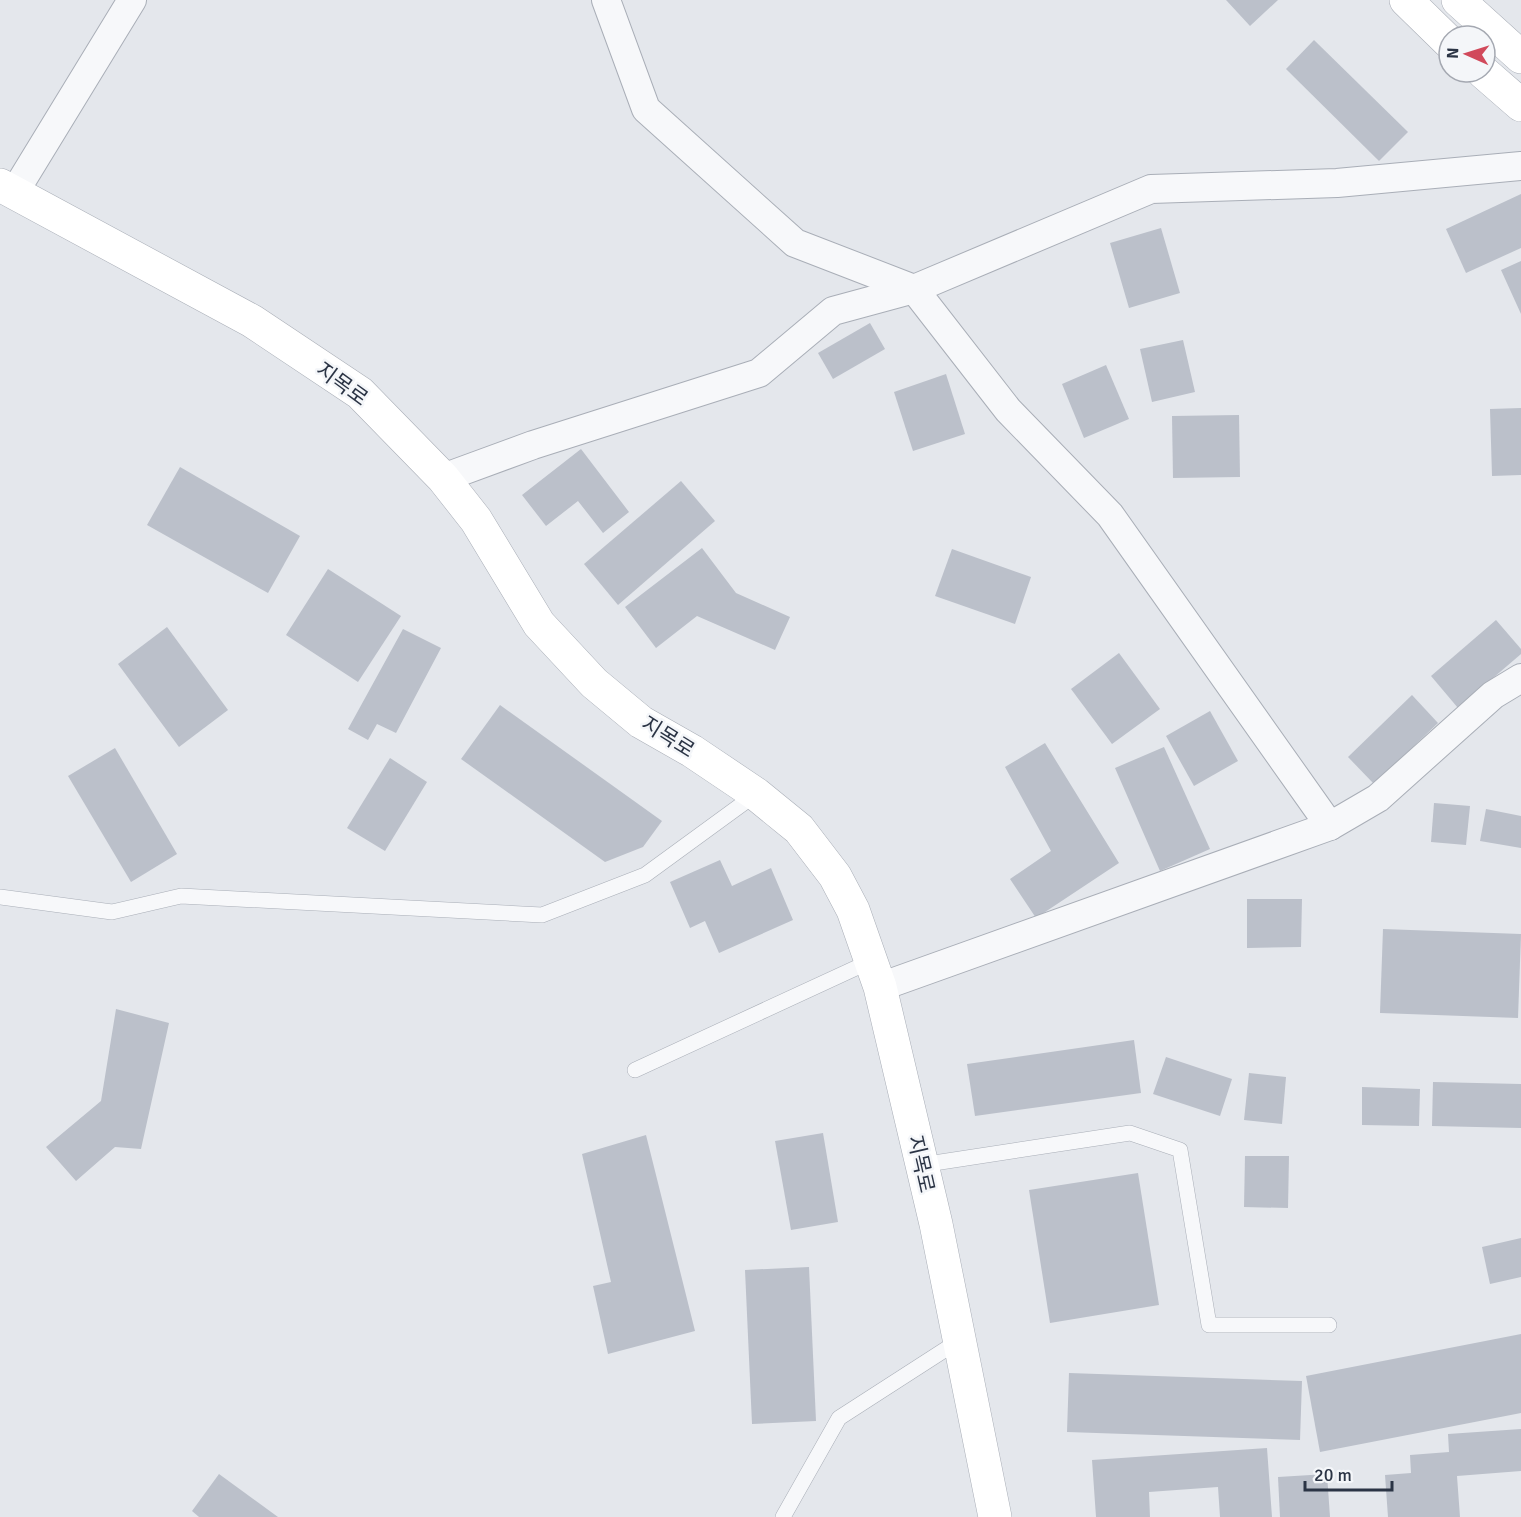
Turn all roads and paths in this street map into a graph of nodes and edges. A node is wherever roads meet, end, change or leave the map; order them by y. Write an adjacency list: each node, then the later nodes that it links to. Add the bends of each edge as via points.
1 (132, 0): 10 (street)
2 (606, 0): 11 (street, via 646,109 795,243)
3 (1406, 0): 5 (street)
4 (1458, 0): 6 (street)
5 (1437, 30)
6 (1521, 57)
7 (1497, 84): 8 (street)
8 (1521, 105)
9 (1521, 166): 11 (street, via 1337,183 1151,189)
10 (7, 189): 12 (street, 지목로, via 252,321 360,393)
11 (915, 289): 12 (street, via 833,310 759,373); 15 (street, via 1008,410 1110,515)
12 (443, 478): 14 (street, 지목로, via 476,520 539,624 594,683 641,722)
13 (1521, 678): 15 (street, via 1492,695 1378,798)
14 (756, 794): 16 (lane, via 645,875 542,915 181,896 112,912); 17 (street, 지목로, via 800,829 835,876 853,910)
15 (1330, 826): 17 (street)
16 (0, 897)
17 (876, 974): 18 (lane); 19 (street, 지목로)
18 (635, 1070)
19 (921, 1165): 20 (lane, via 1130,1133 1180,1150 1209,1325); 21 (street, 지목로)
20 (1329, 1324)
21 (960, 1340): 22 (lane, via 839,1418); 23 (street, 지목로)
22 (783, 1517)
23 (995, 1517)

